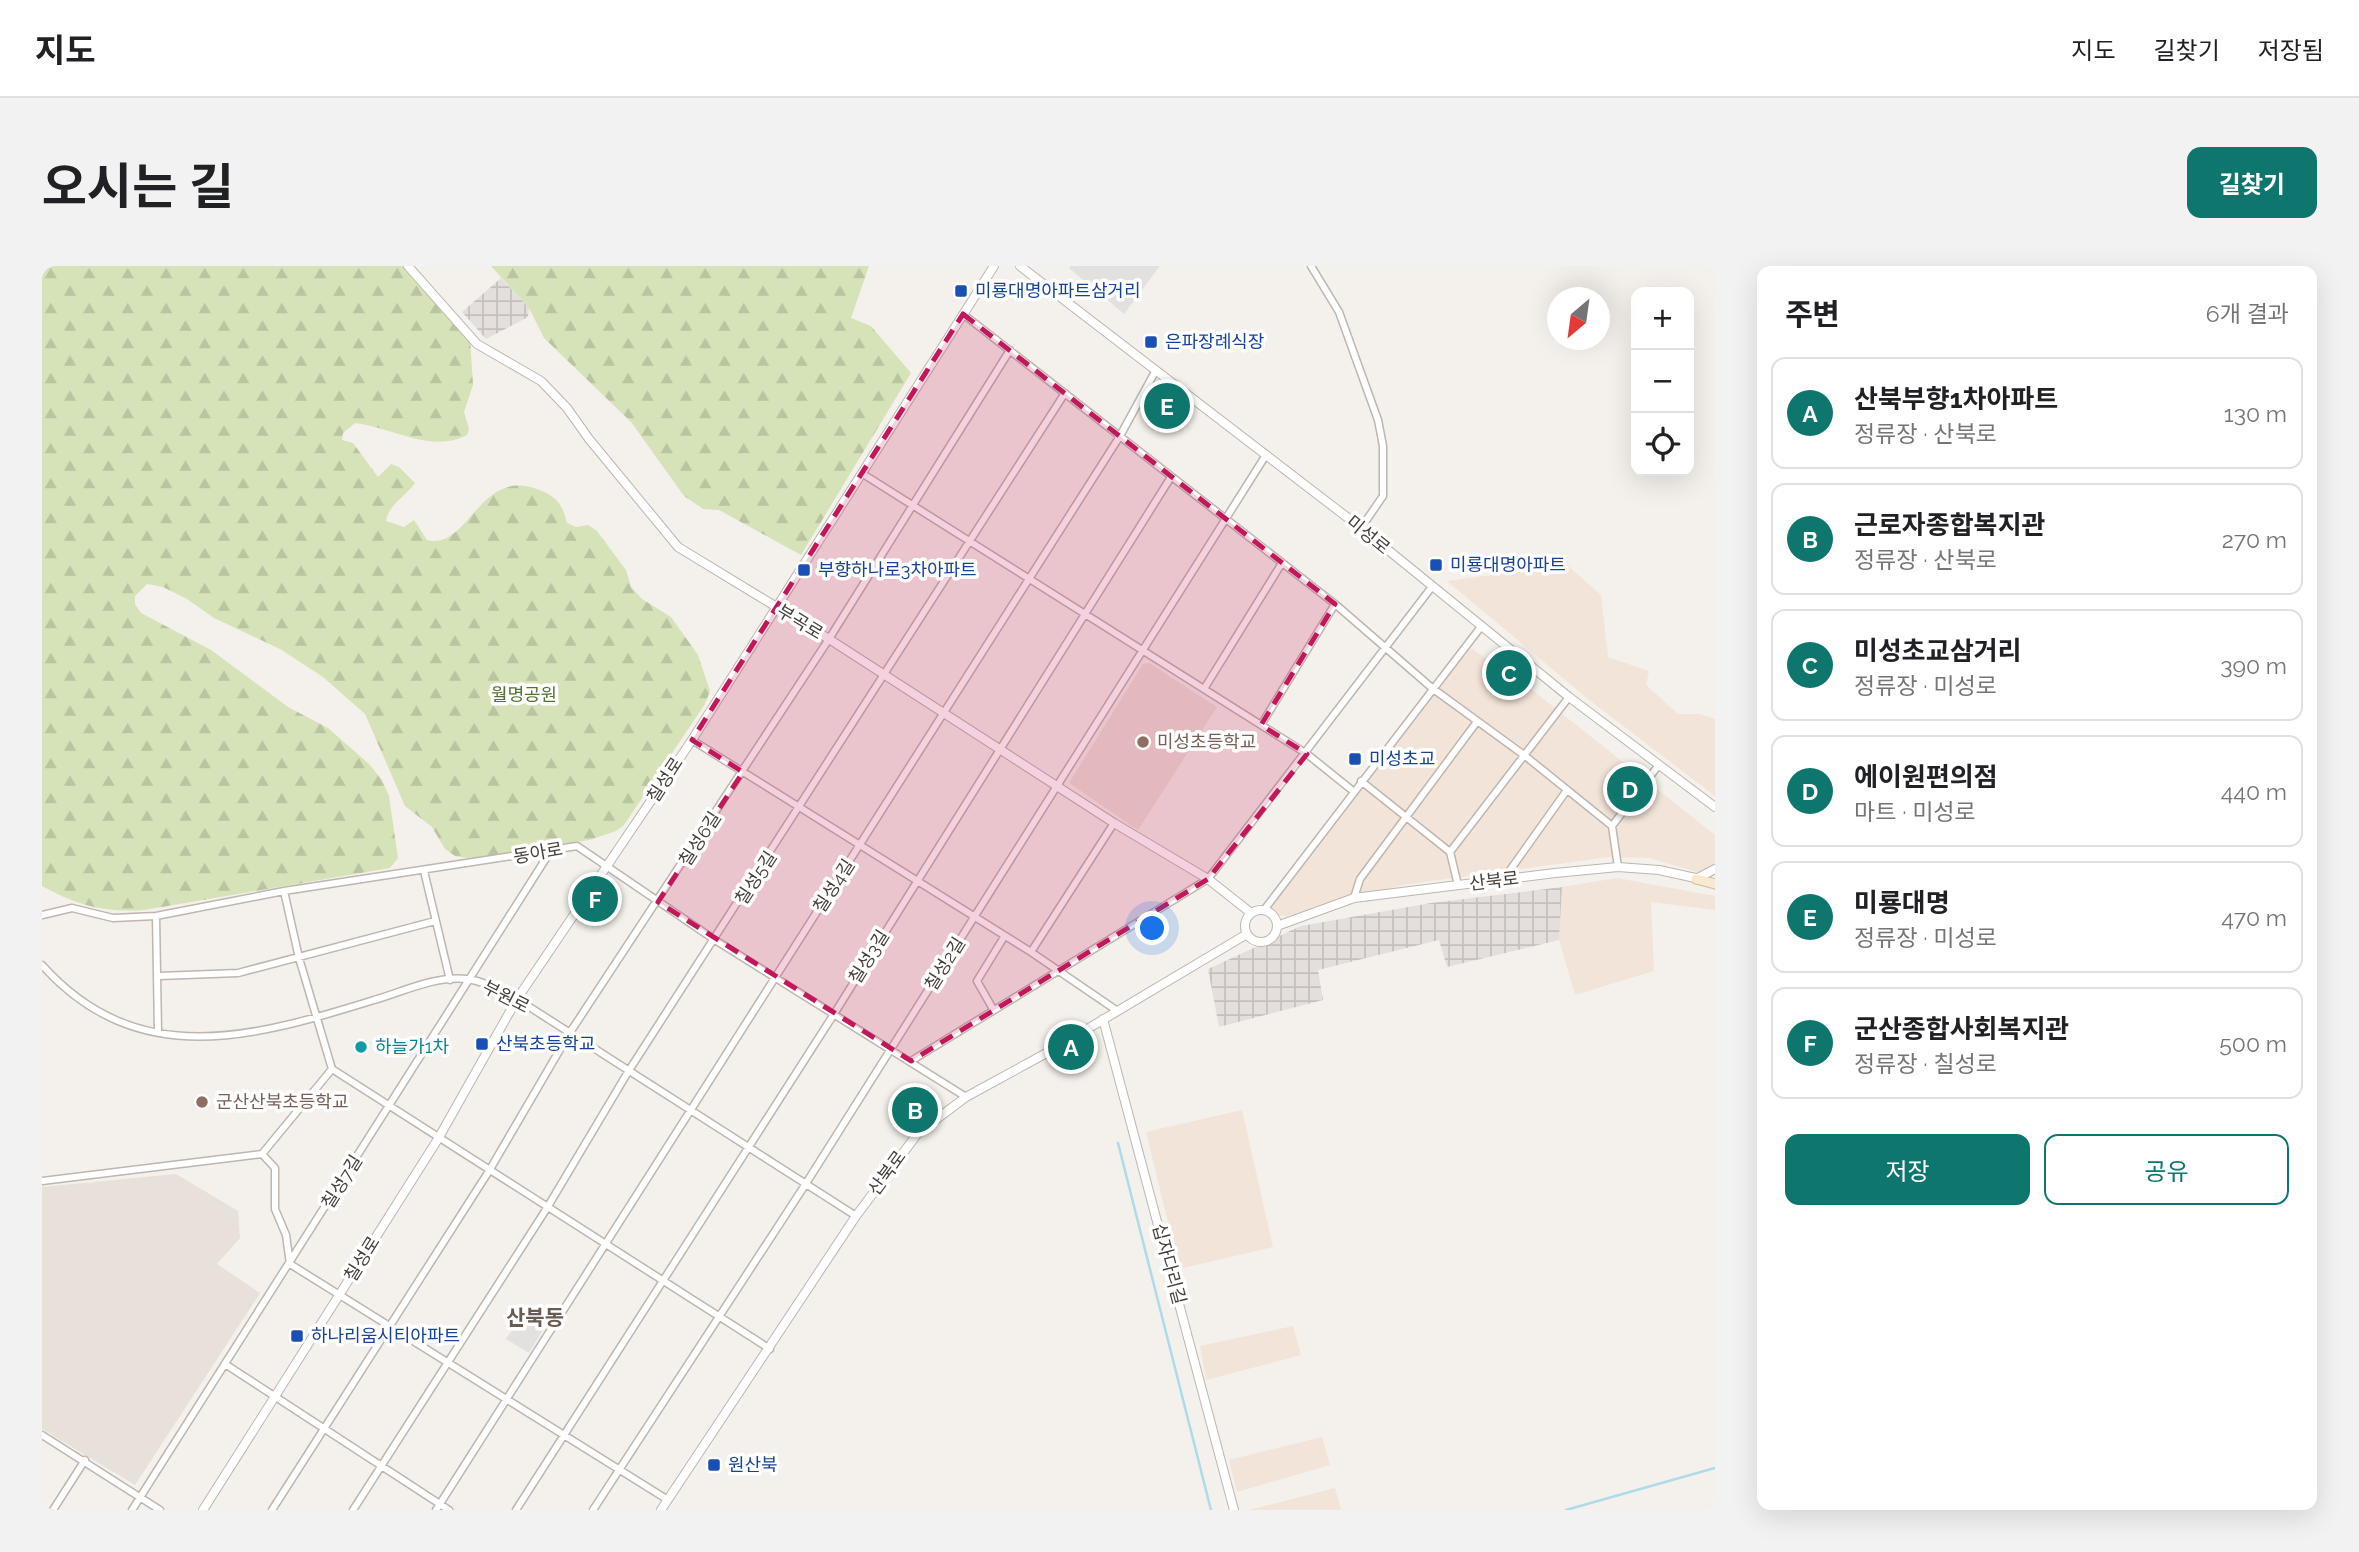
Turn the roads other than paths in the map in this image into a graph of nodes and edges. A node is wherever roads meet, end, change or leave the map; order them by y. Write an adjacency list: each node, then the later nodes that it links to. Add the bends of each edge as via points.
1 (408, 266): 21 (street, 부곡로, via 477,344 541,381 567,408 678,547)
2 (994, 266): 5 (street, 칠성로)
3 (1020, 266): 7 (street, 미성로)
4 (1311, 266): 15 (street, via 1339,312 1383,446 1383,496)
5 (963, 314): 6 (street); 11 (street, 칠성로)
6 (1010, 351): 8 (street); 13 (street, 칠성6길)
7 (1156, 370): 9 (street, 칠성4길); 10 (street, 미성로)
8 (1065, 393): 9 (street); 16 (street, 칠성5길)
9 (1120, 436): 12 (street); 18 (street, 칠성4길)
10 (1266, 455): 14 (street, 칠성2길); 15 (street, 미성로)
11 (863, 474): 13 (street); 21 (street, 칠성로)
12 (1171, 477): 14 (street); 22 (street, 칠성3길)
13 (912, 505): 16 (street); 24 (street, 칠성6길)
14 (1226, 519): 17 (street); 26 (street, 칠성2길)
15 (1361, 528): 19 (street, 미성로)
16 (970, 541): 18 (street); 27 (street, 칠성5길)
17 (1282, 564): 20 (street); 29 (street)
18 (1028, 578): 22 (street); 31 (street, 칠성4길)
19 (1432, 588): 23 (street, 미성로); 25 (street)
20 (1335, 604): 25 (street); 33 (street)
21 (777, 608): 24 (street, 부곡로); 34 (street, 칠성로)
22 (1086, 614): 26 (street); 35 (street, 칠성3길)
23 (1480, 628): 28 (street); 30 (street, 미성로)
24 (829, 639): 27 (street, 부곡로); 39 (street, 칠성6길)
25 (1384, 649): 28 (street); 36 (street)
26 (1143, 650): 29 (street); 41 (street, 칠성2길)
27 (884, 675): 31 (street, 부곡로); 45 (street, 칠성5길)
28 (1432, 688): 32 (street); 40 (street)
29 (1204, 689): 33 (street)
30 (1569, 697): 37 (street); 38 (street, 미성로)
31 (942, 713): 35 (street, 부곡로); 49 (street, 칠성4길)
32 (1476, 723): 37 (street); 46 (street)
33 (1261, 725): 36 (street)
34 (692, 740): 39 (street); 52 (street, 칠성로)
35 (1000, 749): 41 (street, 부곡로); 59 (street, 칠성3길)
36 (1307, 754): 43 (street); 56 (street)
37 (1524, 755): 42 (street); 51 (street)
38 (1658, 766): 44 (street, 미성로); 48 (street)
39 (743, 772): 45 (street); 64 (street, 칠성6길)
40 (1361, 781): 43 (street); 46 (street)
41 (1057, 786): 47 (street, 부곡로); 69 (street, 칠성2길)
42 (1567, 790): 48 (street); 58 (street)
43 (1353, 791): 65 (street)
44 (1715, 807)
45 (801, 808): 49 (street); 74 (street, 칠성5길)
46 (1407, 818): 51 (street); 63 (street, via 1360,879)
47 (1114, 822): 56 (street, 부곡로); 75 (street)
48 (1612, 826): 53 (street)
49 (860, 846): 59 (street); 79 (street, 칠성4길)
50 (550, 852): 52 (street, 동아로, via 577,846); 55 (street, 동아로); 81 (street, 칠성7길)
51 (1450, 852): 61 (street)
52 (608, 866): 64 (street, 동아로); 83 (street, 칠성로)
53 (1618, 867): 57 (street, 산북로); 58 (street, 산북로)
54 (1715, 869): 57 (street)
55 (424, 871): 62 (street, 동아로); 70 (street)
56 (1208, 879): 66 (street, 부곡로); 78 (street)
57 (1696, 879): 60 (main road)
58 (1503, 880): 61 (street, 산북로)
59 (916, 881): 69 (street); 86 (street, 칠성3길)
60 (1715, 882)
61 (1458, 885): 63 (street, 산북로)
62 (284, 891): 68 (street, 동아로); 76 (street)
63 (1354, 898): 71 (street, 산북로)
64 (659, 902): 74 (street, 동아로); 90 (street, 칠성6길)
65 (1264, 910): 66 (street); 71 (street)
66 (1251, 913): 72 (street, via 1245,921)
67 (42, 915): 68 (street, 동아로, via 72,908 113,918)
68 (156, 916): 80 (street)
69 (974, 919): 73 (street); 91 (street, 칠성2길)
70 (435, 921): 76 (street); 82 (street)
71 (1277, 926): 72 (street, via 1272,938 1262,942)
72 (1247, 934): 85 (street, 산북로)
73 (1004, 937): 75 (street); 84 (street, via 977,981)
74 (715, 940): 79 (street, 동아로); 94 (street, 칠성5길)
75 (1031, 952): 78 (street)
76 (299, 958): 80 (street, via 238,973); 87 (street)
77 (42, 965): 89 (street, 부원로, via 69,992 101,1013)
78 (1060, 971): 84 (street); 85 (street)
79 (775, 975): 86 (street, 동아로); 97 (street, 칠성4길)
80 (159, 976): 89 (street)
81 (467, 979): 82 (street, 부원로); 83 (street, 부원로); 96 (street, 칠성7길)
82 (450, 980): 87 (street, 부원로)
83 (517, 999): 90 (street, 부원로); 98 (street, 칠성로)
84 (993, 1009): 92 (street)
85 (1116, 1010): 88 (street, 산북로)
86 (834, 1013): 91 (street, 동아로); 99 (street, 칠성3길)
87 (317, 1018): 89 (street, 부원로, via 266,1032 219,1038); 93 (street)
88 (1103, 1019): 95 (street, 산북로); 136 (street, 십자다리길)
89 (158, 1032)
90 (569, 1034): 94 (street, 부원로); 101 (street, 칠성6길)
91 (891, 1050): 92 (street, 동아로); 103 (street, 칠성2길)
92 (911, 1061): 95 (street, 동아로)
93 (332, 1069): 96 (street); 100 (street)
94 (628, 1072): 97 (street, 부원로); 104 (street, 칠성5길)
95 (966, 1097): 105 (street, 산북로, via 918,1133)
96 (388, 1107): 98 (street); 107 (street, 칠성7길)
97 (690, 1111): 99 (street, 부원로); 106 (street, 칠성4길)
98 (438, 1139): 101 (street); 109 (street, 칠성로)
99 (747, 1147): 103 (street, 부원로); 108 (street, 칠성3길)
100 (262, 1154): 102 (street); 107 (street, via 275,1168 275,1209 286,1235)
101 (489, 1171): 104 (street); 111 (street, 칠성6길)
102 (42, 1181)
103 (806, 1185): 105 (street, 부원로); 110 (street, 칠성2길)
104 (547, 1208): 106 (street); 113 (street, 칠성5길)
105 (856, 1216): 112 (street, 산북로)
106 (604, 1245): 108 (street); 115 (street, 칠성4길)
107 (290, 1264): 109 (street); 114 (street, 칠성7길)
108 (662, 1282): 110 (street); 119 (street, 칠성3길)
109 (339, 1296): 111 (street, 칠성로); 116 (street, 칠성로)
110 (719, 1318): 112 (street); 122 (street, 칠성2길)
111 (390, 1327): 113 (street); 117 (street, 칠성6길)
112 (769, 1349): 124 (street, 산북로)
113 (447, 1363): 115 (street); 121 (street, 칠성5길)
114 (225, 1364): 116 (street); 123 (street, 칠성7길)
115 (506, 1398): 119 (street); 125 (street, 칠성4길)
116 (275, 1399): 117 (street); 129 (street, 칠성로)
117 (321, 1429): 121 (street); 130 (street, 칠성6길)
118 (42, 1435): 120 (street)
119 (565, 1435): 122 (street); 133 (street, 칠성3길)
120 (85, 1461): 123 (street); 126 (street)
121 (381, 1467): 125 (street); 131 (street, 칠성5길)
122 (621, 1471): 124 (street); 134 (street, 칠성2길)
123 (140, 1497): 127 (street, 칠성7길); 128 (street)
124 (668, 1500): 135 (street, 산북로)
125 (438, 1507): 132 (street)
126 (53, 1510)
127 (132, 1510)
128 (160, 1510)
129 (203, 1510)
130 (272, 1510)
131 (353, 1510)
132 (449, 1510)
133 (516, 1510)
134 (593, 1510)
135 (662, 1510)
136 (1234, 1510)

